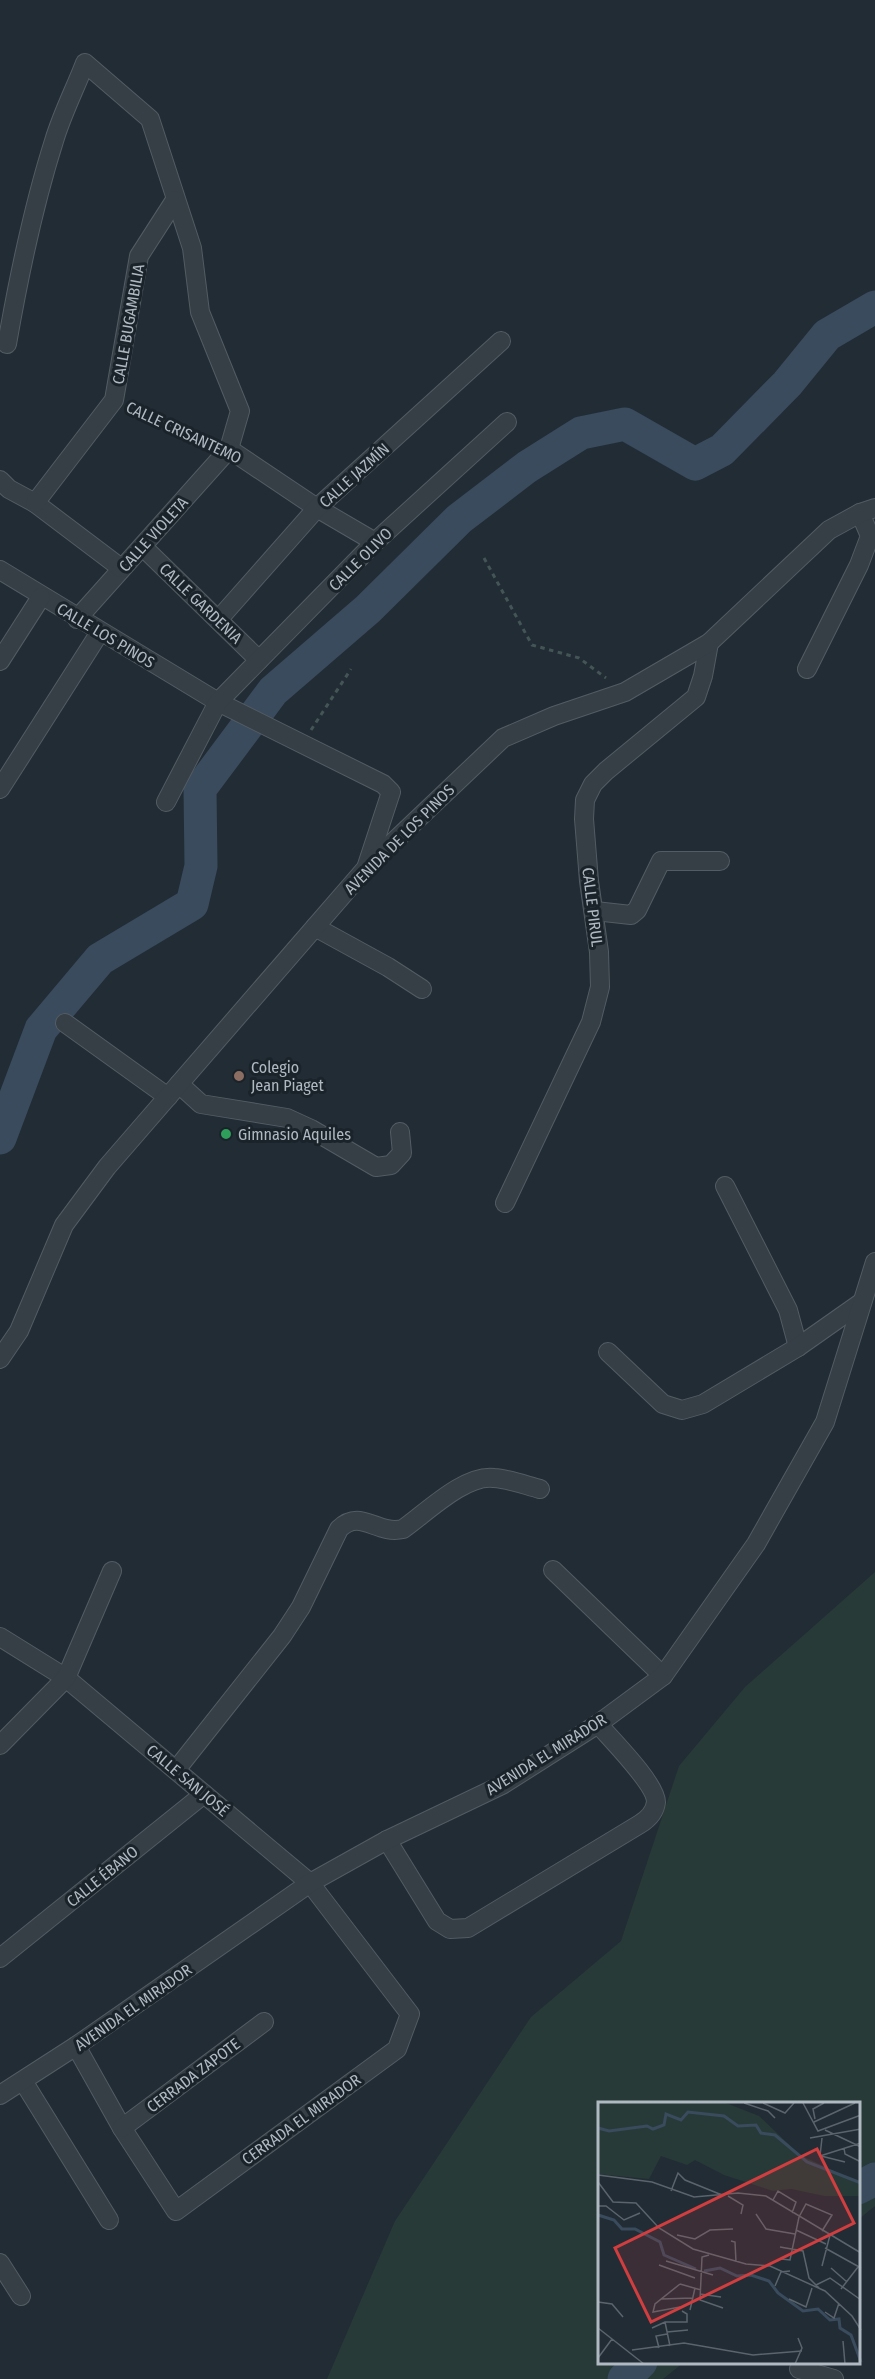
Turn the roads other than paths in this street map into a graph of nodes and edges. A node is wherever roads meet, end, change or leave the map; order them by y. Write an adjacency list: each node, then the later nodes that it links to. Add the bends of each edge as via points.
1 (175, 200): 3 (street, via 150,119 85,63 55,138 36,205); 5 (street, via 192,248 200,312 240,411); 7 (street, CALLE BUGAMBILIA, via 139,256 114,400)
2 (501, 340): 8 (street, CALLE JAZMÍN)
3 (7, 344)
4 (507, 422): 10 (street, CALLE OLIVO)
5 (229, 449): 8 (street, CALLE CRISANTEMO); 11 (street, CALLE VIOLETA)
6 (0, 480): 7 (street)
7 (35, 503): 12 (street)
8 (317, 508): 10 (street, CALLE CRISANTEMO); 16 (street, CALLE JAZMÍN)
9 (867, 511): 18 (street, AVENIDA DE LOS PINOS, via 829,530); 21 (street, via 870,536 859,565)
10 (375, 542): 19 (street, CALLE OLIVO)
11 (143, 547): 12 (street, CALLE VIOLETA); 16 (street, CALLE GARDENIA)
12 (121, 568): 15 (street, CALLE VIOLETA)
13 (0, 570): 14 (street, CALLE LOS PINOS)
14 (42, 597): 15 (street, CALLE LOS PINOS); 20 (street)
15 (78, 619): 17 (street, CALLE LOS PINOS)
16 (218, 620): 19 (street, CALLE GARDENIA)
17 (100, 632): 22 (street, CALLE LOS PINOS); 23 (street)
18 (708, 643): 26 (street, AVENIDA DE LOS PINOS, via 625,692 503,738); 27 (street, CALLE PIRUL, via 696,697 606,771 585,800 589,881)
19 (259, 660): 22 (street, CALLE OLIVO)
20 (0, 661)
21 (807, 669)
22 (215, 700): 24 (street, CALLE OLIVO); 26 (street, CALLE LOS PINOS, via 383,784 391,792)
23 (0, 789)
24 (166, 802)
25 (720, 861): 27 (street, via 661,861 631,915)
26 (367, 867): 28 (street, AVENIDA DE LOS PINOS)
27 (595, 911): 34 (street, CALLE PIRUL, via 600,987 591,1022)
28 (315, 927): 29 (street); 31 (street, AVENIDA DE LOS PINOS)
29 (422, 988)
30 (65, 1023): 31 (street)
31 (173, 1090): 32 (street, via 201,1104 287,1118 376,1167 391,1165 402,1153); 39 (street, AVENIDA DE LOS PINOS, via 64,1225 19,1331)
32 (400, 1132)
33 (725, 1186): 37 (street, via 788,1310)
34 (505, 1203)
35 (875, 1262): 36 (street, AVENIDA EL MIRADOR)
36 (862, 1302): 37 (street); 44 (street, AVENIDA EL MIRADOR, via 825,1422 756,1544)
37 (798, 1347): 38 (street, via 703,1404 682,1410 663,1404)
38 (609, 1352)
39 (0, 1359)
40 (540, 1489): 48 (street, via 494,1478 478,1479 403,1529 393,1531 348,1520 339,1528 301,1607 282,1636)
41 (553, 1570): 44 (street)
42 (112, 1571): 45 (street)
43 (0, 1637): 45 (street, CALLE SAN JOSÉ)
44 (663, 1676): 46 (street, AVENIDA EL MIRADOR)
45 (66, 1678): 47 (street); 48 (street, CALLE SAN JOSÉ)
46 (598, 1724): 50 (street, AVENIDA EL MIRADOR, via 502,1785); 50 (street, via 650,1786 656,1800 653,1812 640,1824 468,1928 450,1929 437,1921)
47 (0, 1745)
48 (176, 1770): 49 (street, CALLE SAN JOSÉ)
49 (204, 1794): 51 (street, CALLE SAN JOSÉ); 52 (street, CALLE ÉBANO)
50 (387, 1840): 51 (street, AVENIDA EL MIRADOR)
51 (310, 1883): 53 (street, CALLE SAN JOSÉ); 55 (street, AVENIDA EL MIRADOR)
52 (0, 1958)
53 (410, 2014): 58 (street, CERRADA EL MIRADOR, via 397,2049 176,2211)
54 (264, 2022): 58 (street, CERRADA ZAPOTE)
55 (76, 2046): 56 (street, AVENIDA EL MIRADOR); 58 (street)
56 (23, 2081): 57 (street, AVENIDA EL MIRADOR); 59 (street)
57 (0, 2095)
58 (122, 2128)
59 (109, 2220)
60 (0, 2263): 61 (street)
61 (21, 2296)
62 (794, 2376): 63 (street)
63 (834, 2379)

